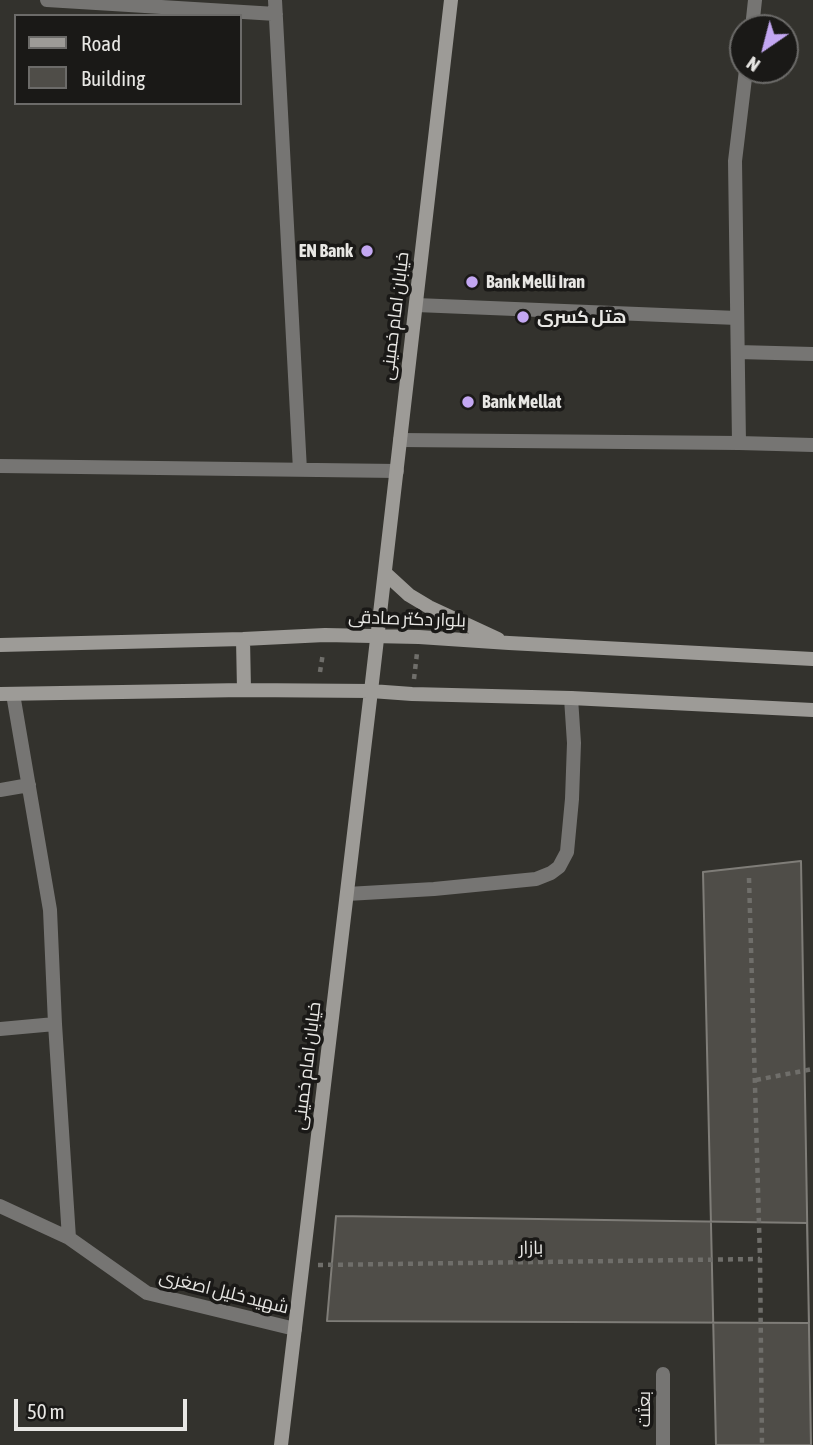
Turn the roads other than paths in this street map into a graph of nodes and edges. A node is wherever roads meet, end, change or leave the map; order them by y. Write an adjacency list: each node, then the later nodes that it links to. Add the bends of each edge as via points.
1 (47, 0): 3 (street)
2 (451, 0): 5 (main road, خیابان امام خمینی)
3 (275, 7): 13 (street)
4 (744, 84): 6 (street, via 735,161)
5 (416, 305): 6 (street); 9 (main road, خیابان امام خمینی)
6 (737, 318): 7 (street)
7 (738, 352): 8 (street); 10 (street)
8 (813, 354)
9 (400, 440): 10 (street); 14 (main road, خیابان امام خمینی)
10 (739, 443): 11 (street)
11 (813, 445)
12 (0, 466): 13 (street)
13 (300, 470): 14 (street)
14 (397, 471): 15 (main road, خیابان امام خمینی)
15 (385, 573): 16 (main road, خیابان امام خمینی); 18 (main road, via 429,607)
16 (377, 636): 17 (main road, بلوار دکتر صادقی); 18 (main road, بلوار دکتر صادقی); 22 (main road, خیابان امام خمینی)
17 (243, 639): 19 (main road, بلوار دکتر صادقی); 21 (main road)
18 (509, 643): 20 (main road, بلوار دکتر صادقی)
19 (0, 645)
20 (813, 659)
21 (244, 690): 22 (main road); 23 (main road)
22 (371, 691): 24 (main road); 28 (main road, خیابان امام خمینی)
23 (7, 694): 26 (street)
24 (571, 698): 25 (main road); 28 (street, via 572,799 567,852 559,867 536,879)
25 (813, 710)
26 (29, 785): 27 (street); 29 (street, via 51,910)
27 (0, 790)
28 (347, 894): 33 (main road, خیابان امام خمینی)
29 (55, 1024): 30 (street); 32 (street)
30 (0, 1029)
31 (0, 1206): 32 (street, شهید خلیل اصغری)
32 (69, 1238): 33 (street, شهید خلیل اصغری, via 147,1293)
33 (295, 1329): 35 (main road, خیابان امام خمینی)
34 (663, 1374): 36 (street, بعثت)
35 (282, 1445)
36 (663, 1445)

